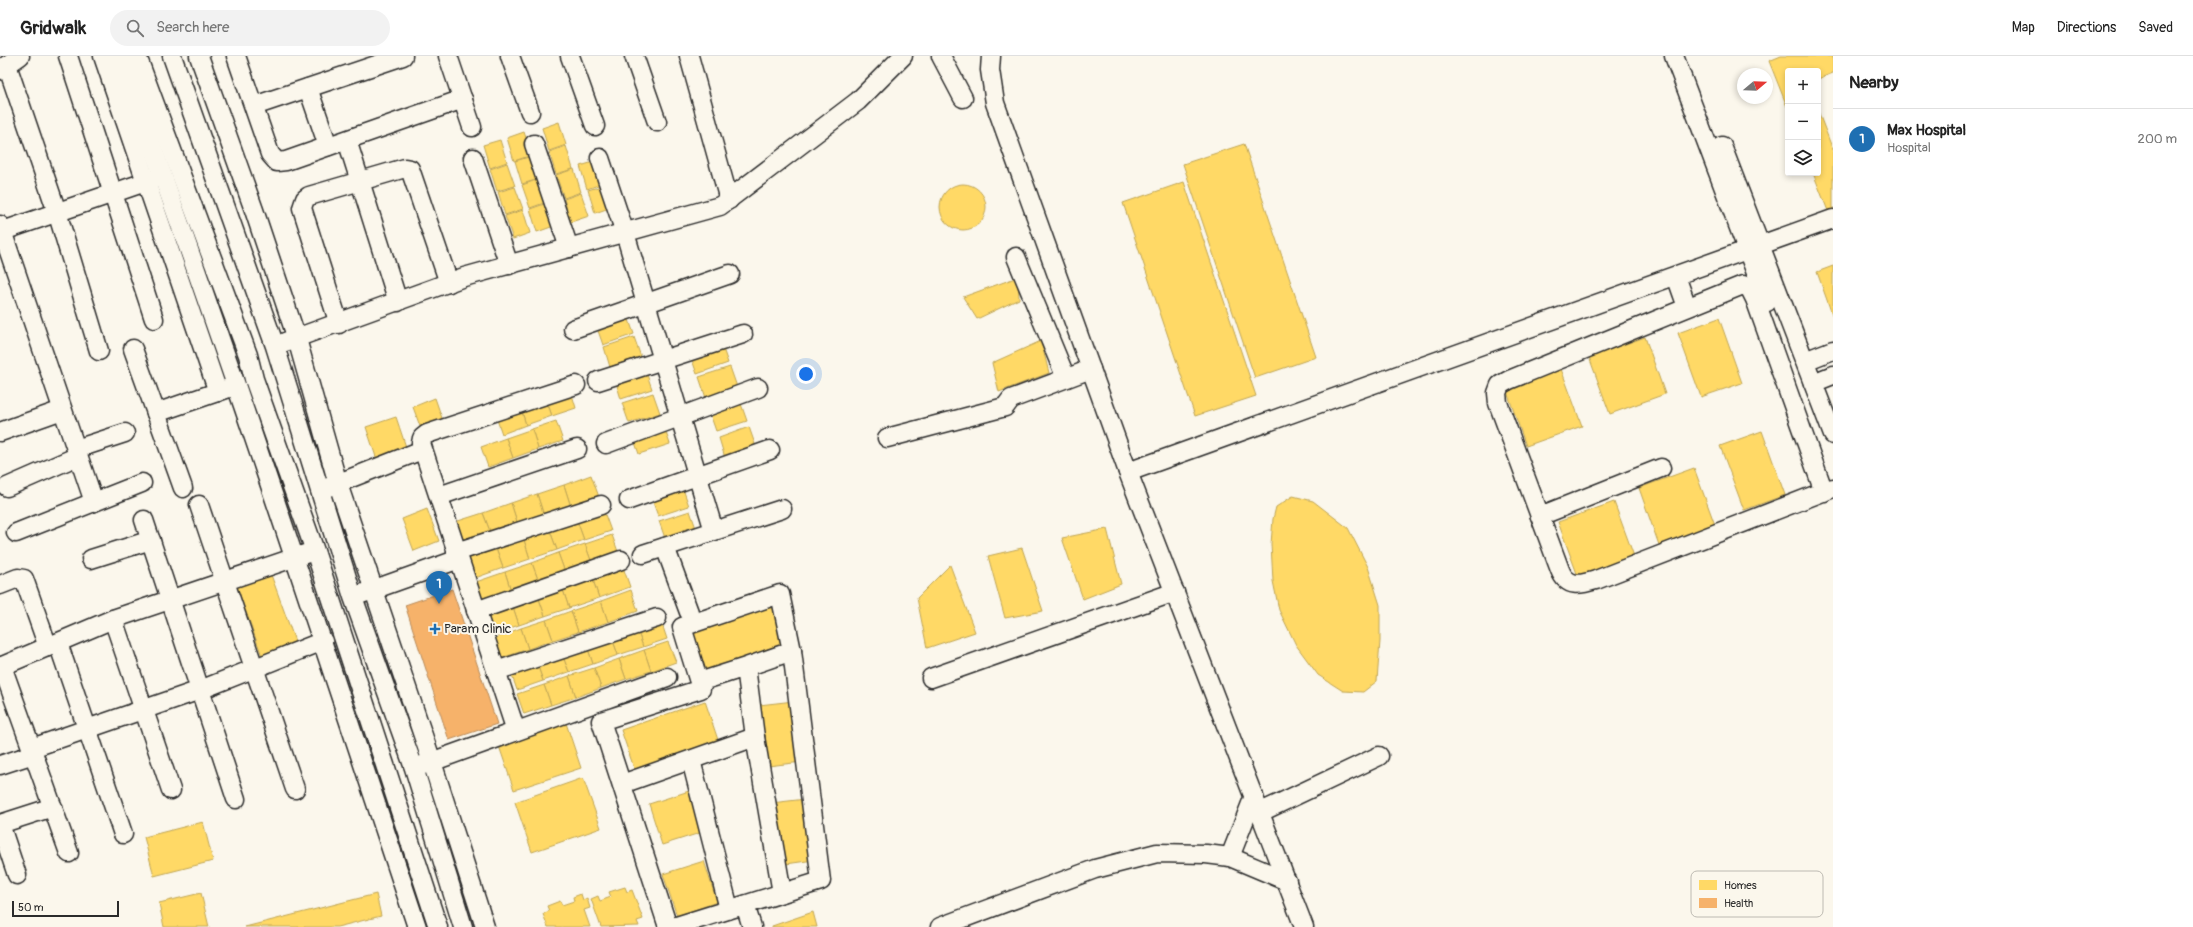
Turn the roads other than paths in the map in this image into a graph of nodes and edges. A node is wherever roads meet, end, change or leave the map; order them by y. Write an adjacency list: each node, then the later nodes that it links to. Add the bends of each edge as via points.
1 (68, 56): 37 (street)
2 (103, 56): 36 (street)
3 (119, 56): 34 (street)
4 (137, 56): 34 (street)
5 (236, 56): 24 (street)
6 (403, 56): 18 (street)
7 (448, 56): 23 (street)
8 (510, 56): 25 (street)
9 (570, 56): 27 (street)
10 (634, 56): 26 (street)
11 (689, 56): 38 (street)
12 (903, 56): 38 (street, via 858,101)
13 (941, 56): 22 (street)
14 (991, 56): 64 (street, via 990,70 995,103)
15 (1674, 56): 44 (street)
16 (1687, 56): 44 (street)
17 (203, 57): 19 (street); 57 (street)
18 (379, 60): 21 (street)
19 (174, 62): 58 (street)
20 (9, 64): 39 (street)
21 (308, 88): 24 (street); 31 (street)
22 (963, 98)
23 (463, 99): 28 (street); 29 (street)
24 (254, 106): 31 (street, via 270,154 277,162)
25 (530, 112)
26 (657, 122)
27 (595, 126)
28 (472, 127)
29 (347, 140): 31 (street); 35 (street)
30 (534, 144): 43 (street)
31 (328, 146)
32 (473, 158): 46 (street)
33 (600, 158): 42 (street)
34 (171, 174): 36 (street); 67 (street, via 248,355); 70 (street)
35 (360, 181): 49 (street, via 405,168 410,169); 50 (street); 54 (street, via 309,196 302,208)
36 (146, 182): 37 (street); 73 (street)
37 (113, 193): 39 (street); 53 (street)
38 (729, 200): 42 (street, via 720,206)
39 (57, 212): 41 (street); 61 (street)
40 (1833, 219): 44 (street)
41 (1, 229): 74 (street)
42 (625, 233): 43 (street); 51 (street)
43 (569, 248): 46 (street)
44 (1753, 248): 48 (street); 63 (street); 92 (street)
45 (1016, 257): 66 (street)
46 (509, 265): 49 (street)
47 (730, 274): 51 (street)
48 (1676, 276): 52 (street); 87 (street)
49 (449, 283): 50 (street)
50 (398, 302): 54 (street)
51 (646, 304): 55 (street); 62 (street)
52 (1687, 307): 92 (street, via 1743,285 1750,288); 101 (street, via 1500,385 1497,393 1498,403)
53 (154, 319)
54 (339, 324): 57 (street)
55 (573, 329)
56 (743, 334): 62 (street)
57 (297, 339): 58 (street); 90 (street)
58 (275, 346): 94 (street)
59 (133, 349): 75 (street)
60 (1833, 350): 63 (street)
61 (99, 351)
62 (662, 359): 68 (street); 76 (street)
63 (1805, 361): 69 (street)
64 (1091, 369): 66 (street); 87 (street)
65 (1833, 375): 69 (street)
66 (1066, 378): 80 (street, via 1012,399 1005,407)
67 (254, 379): 70 (street); 109 (street)
68 (598, 381)
69 (1813, 382): 79 (street)
70 (236, 385): 73 (street); 112 (street)
71 (576, 385): 83 (street, via 427,434 422,438)
72 (758, 388): 76 (street)
73 (218, 392): 75 (street)
74 (62, 410): 77 (street); 85 (street)
75 (156, 413): 93 (street)
76 (679, 417): 81 (street); 88 (street)
77 (0, 432)
78 (125, 433): 85 (street)
79 (1833, 436)
80 (887, 438)
81 (606, 444)
82 (577, 449): 95 (street)
83 (422, 450): 90 (street); 95 (street)
84 (770, 450): 88 (street)
85 (77, 453): 91 (street); 97 (street)
86 (1661, 468): 101 (street)
87 (1128, 472): 118 (street)
88 (698, 476): 96 (street); 103 (street)
89 (142, 484): 97 (street)
90 (338, 484): 94 (street); 105 (street)
91 (7, 487)
92 (1830, 487): 101 (street, via 1580,585 1574,585 1563,577)
93 (183, 488)
94 (320, 490): 107 (street)
95 (439, 496): 111 (street)
96 (629, 500)
97 (94, 502): 104 (street)
98 (199, 505): 115 (street)
99 (602, 505): 111 (street)
100 (782, 509): 103 (street)
101 (1540, 516)
102 (144, 520): 106 (street)
103 (714, 531): 108 (street)
104 (16, 533)
105 (356, 537): 107 (street); 117 (street)
106 (151, 540): 113 (street); 120 (street)
107 (336, 543): 109 (street); 119 (street)
108 (665, 547): 110 (street); 122 (street)
109 (315, 550): 112 (street); 161 (street)
110 (643, 554)
111 (457, 555): 117 (street); 121 (street)
112 (296, 557): 115 (street); 125 (street)
113 (91, 559)
114 (621, 560): 121 (street)
115 (225, 581): 120 (street); 129 (street)
116 (0, 585): 126 (street, via 18,578 24,579)
117 (374, 590): 119 (street); 143 (street)
118 (1175, 592): 133 (street); 150 (street)
119 (353, 597): 145 (street)
120 (171, 599): 124 (street); 135 (street)
121 (476, 611): 131 (street)
122 (689, 612)
123 (657, 618): 131 (street)
124 (113, 619): 126 (street); 136 (street)
125 (324, 641): 129 (street); 160 (street)
126 (53, 645): 128 (street); 137 (street)
127 (792, 651): 130 (street); 134 (street, via 780,594 682,627); 158 (street, via 821,881)
128 (1, 666): 140 (street)
129 (254, 667): 135 (street); 147 (street)
130 (746, 667): 134 (street); 139 (street)
131 (496, 671): 138 (street)
132 (668, 677): 138 (street)
133 (931, 678)
134 (699, 682): 146 (street, via 701,689 601,722)
135 (200, 690): 136 (street); 149 (street)
136 (144, 709): 137 (street); 148 (street)
137 (87, 729): 140 (street); 153 (street)
138 (516, 731): 143 (street)
139 (755, 737): 142 (street); 158 (street)
140 (33, 751): 144 (street); 151 (street)
141 (1379, 756): 150 (street)
142 (691, 760): 146 (street); 159 (street)
143 (432, 762): 145 (street); 163 (street)
144 (0, 765)
145 (414, 768): 162 (street)
146 (622, 784): 164 (street)
147 (295, 789)
148 (171, 790)
149 (236, 799)
150 (1257, 804): 155 (street); 157 (street)
151 (53, 807): 152 (street); 154 (street)
152 (0, 824): 156 (street)
153 (123, 834)
154 (69, 853)
155 (1230, 857): 157 (street); 168 (street, via 1157,853 1095,869)
156 (17, 875)
157 (1287, 881): 169 (street)
158 (782, 893): 159 (street)
159 (736, 907): 165 (street); 166 (street); 167 (street)
160 (417, 927)
161 (438, 927)
162 (463, 927)
163 (485, 927)
164 (668, 927)
165 (673, 927)
166 (739, 927)
167 (752, 927)
168 (940, 927)
169 (1304, 927)

